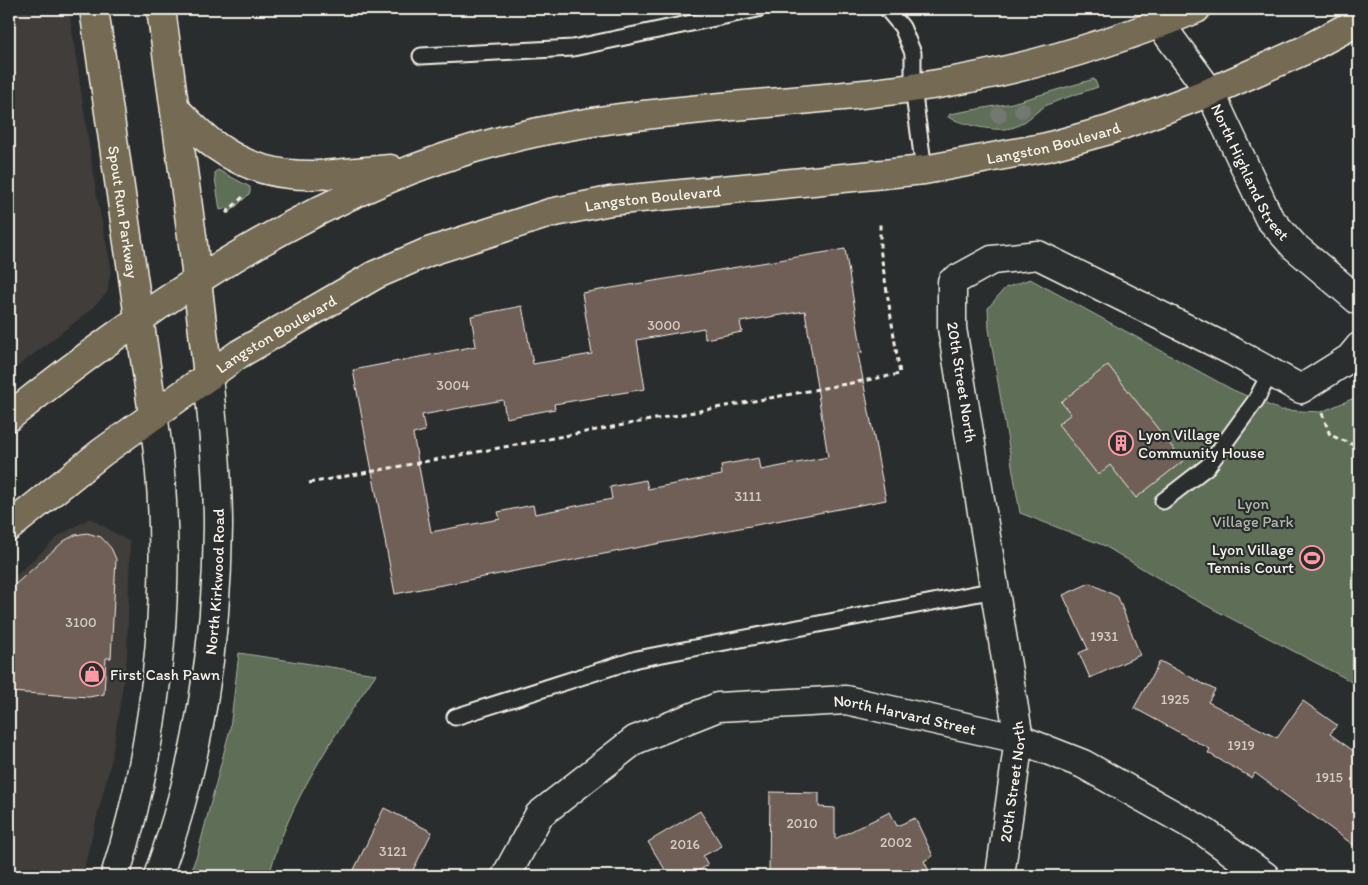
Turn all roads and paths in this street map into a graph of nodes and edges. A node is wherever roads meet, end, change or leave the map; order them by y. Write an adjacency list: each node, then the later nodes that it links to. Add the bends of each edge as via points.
1 (94, 9): 19 (main road, Spout Run Parkway)
2 (161, 9): 11 (main road)
3 (758, 9): 8 (lane, via 573,48)
4 (887, 9): 9 (lane, via 902,27 913,53)
5 (1196, 9): 6 (main road)
6 (1154, 16): 9 (main road, via 1054,60); 10 (street, North Highland Street)
7 (1359, 21): 10 (main road, Langston Boulevard, via 1305,50)
8 (422, 56)
9 (913, 88): 12 (main road, via 604,121 507,139); 13 (lane)
10 (1210, 92): 13 (main road, Langston Boulevard, via 1109,130 1047,148); 18 (street, North Highland Street, via 1269,218 1294,246)
11 (176, 110): 12 (main road, via 214,145 242,162 273,174 316,175); 17 (main road)
12 (417, 166): 17 (main road, via 307,216)
13 (924, 170): 22 (main road, Langston Boulevard, via 674,193 550,213 428,252 375,275 287,324)
14 (246, 194): 15 (path)
15 (226, 213)
16 (880, 222): 27 (path, via 880,248 900,374)
17 (197, 282): 19 (main road); 22 (main road, North Kirkwood Road)
18 (1359, 301)
19 (139, 320): 24 (main road, Spout Run Parkway); 25 (main road)
20 (1359, 347): 21 (street, 20th Street North, via 1350,358 1302,388)
21 (1270, 374): 28 (lane, via 1256,400 1208,466); 30 (street, 20th Street North, via 1232,351 1038,255 992,260 952,282 952,328)
22 (208, 376): 24 (main road, Langston Boulevard); 34 (street, North Kirkwood Road, via 218,526 210,638 192,761)
23 (1320, 409): 26 (path, via 1330,435)
24 (153, 414): 29 (main road, Langston Boulevard); 33 (street, via 164,516 159,636 146,754)
25 (9, 417)
26 (1359, 446)
27 (309, 483)
28 (1163, 501)
29 (9, 527)
30 (995, 590): 31 (lane, via 638,660); 32 (street, 20th Street North)
31 (455, 716)
32 (1019, 739): 35 (street, North Harvard Street, via 846,700 718,707 635,740 539,815); 36 (street, 20th Street North); 37 (street, North Harvard Street, via 1083,764 1206,833)
33 (115, 876)
34 (158, 876)
35 (506, 876)
36 (1000, 876)
37 (1264, 876)

